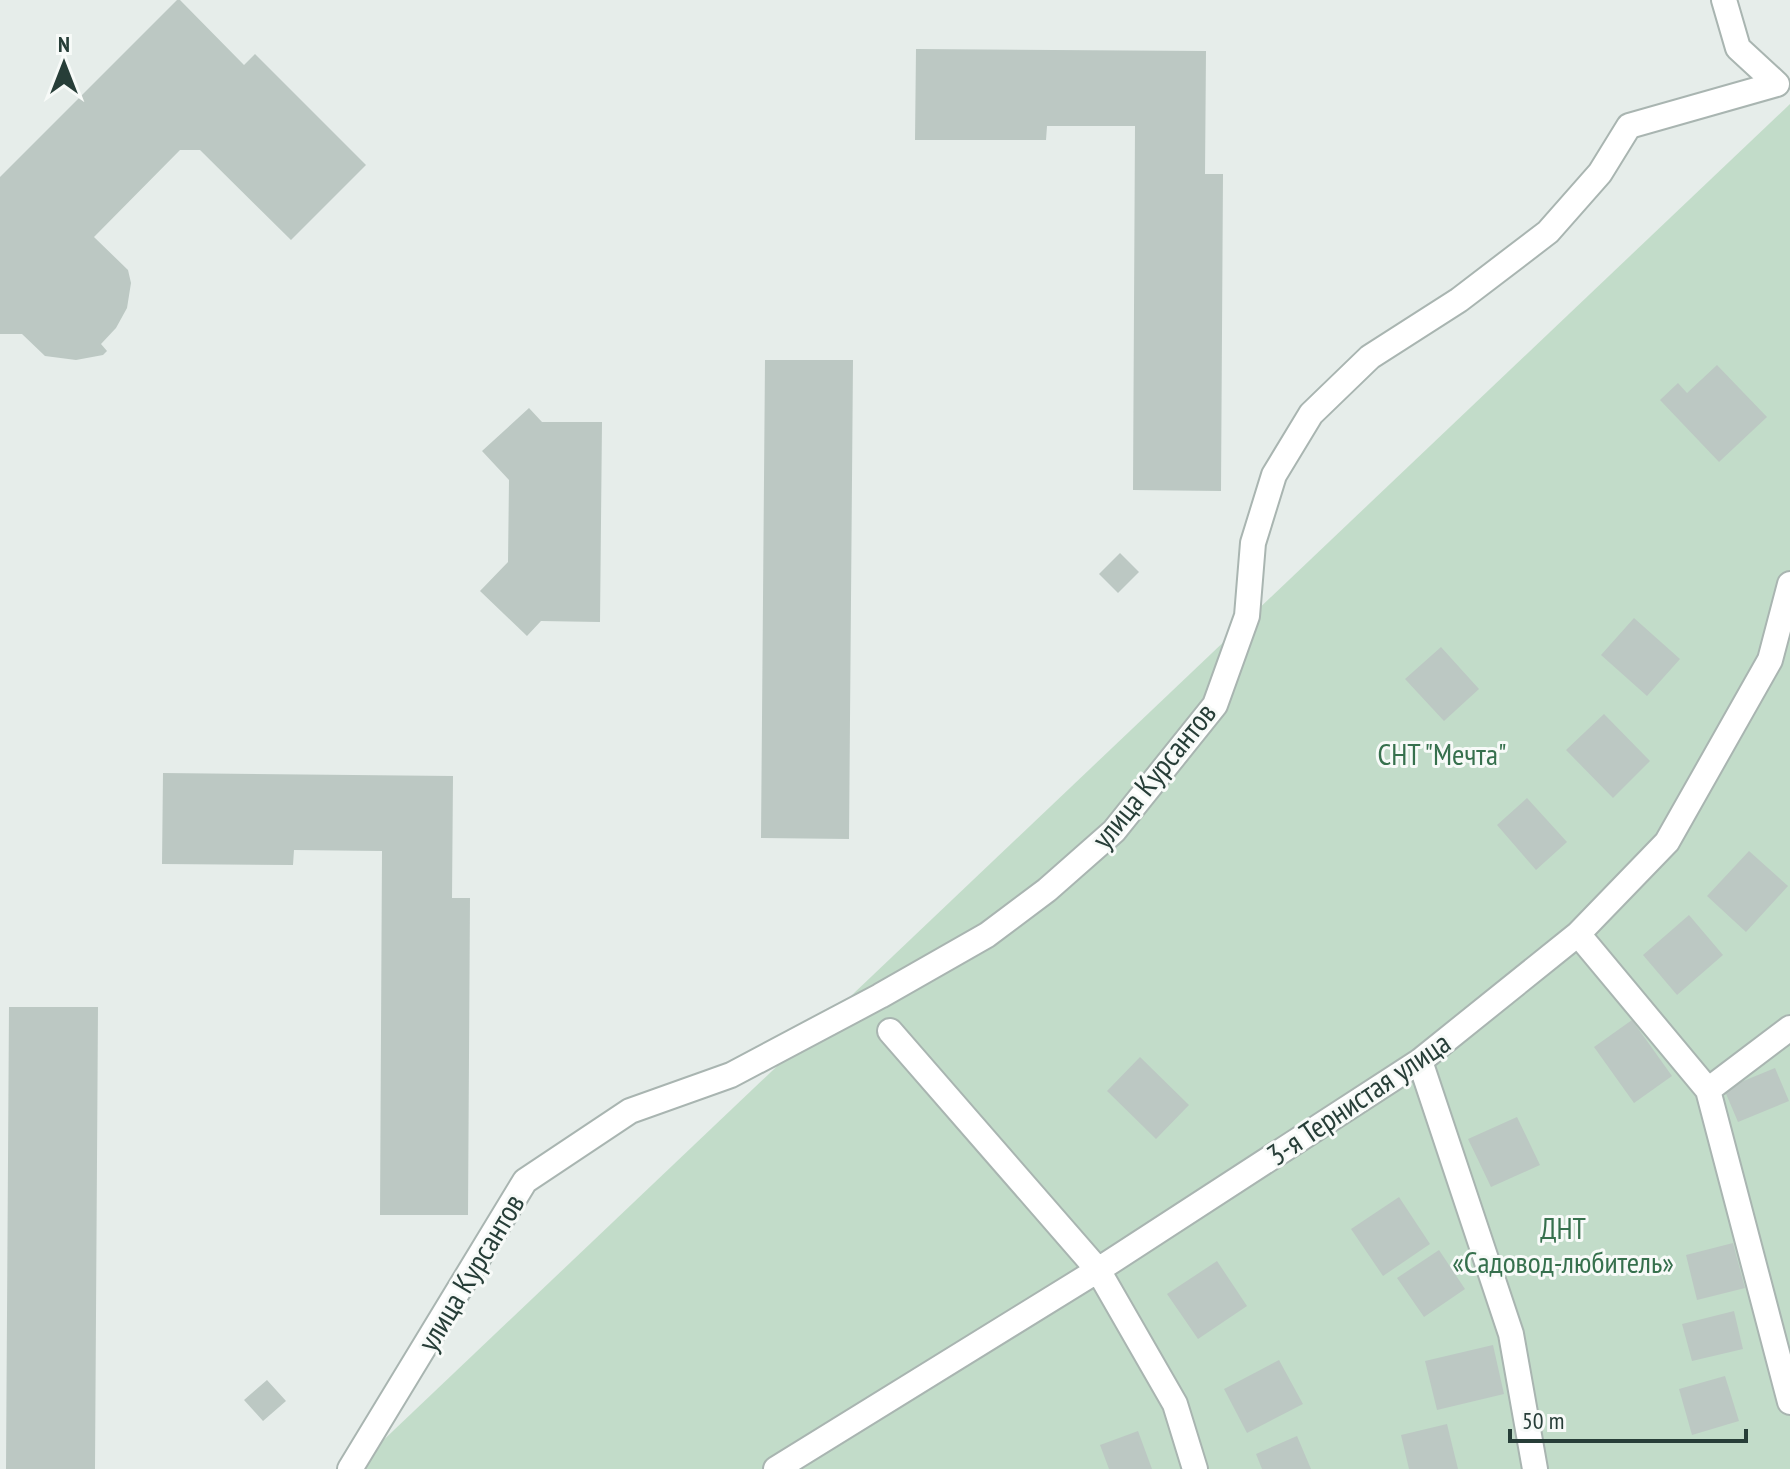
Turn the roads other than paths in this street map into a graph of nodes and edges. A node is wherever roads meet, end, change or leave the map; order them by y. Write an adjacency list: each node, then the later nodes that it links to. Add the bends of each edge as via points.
1 (1724, 0): 2 (street, улица Курсантов, via 1738,48)
2 (1784, 90): 11 (street, улица Курсантов, via 1629,126 1600,173 1548,232 1459,300 1370,357 1311,414 1274,475 1253,543 1247,616 1215,705 1114,831 987,935 731,1075 630,1111 525,1181)
3 (1790, 584): 4 (street, 3-я Тернистая улица, via 1770,660 1667,842)
4 (1578, 934): 7 (street, 3-я Тернистая улица); 8 (street)
5 (1790, 1028): 8 (street)
6 (890, 1031): 9 (street)
7 (1420, 1061): 9 (street, 3-я Тернистая улица); 14 (street, via 1511,1334)
8 (1708, 1090): 10 (street)
9 (1098, 1270): 12 (street, 3-я Тернистая улица); 13 (street, via 1175,1404)
10 (1790, 1402)
11 (350, 1469)
12 (776, 1469)
13 (1195, 1469)
14 (1535, 1469)

